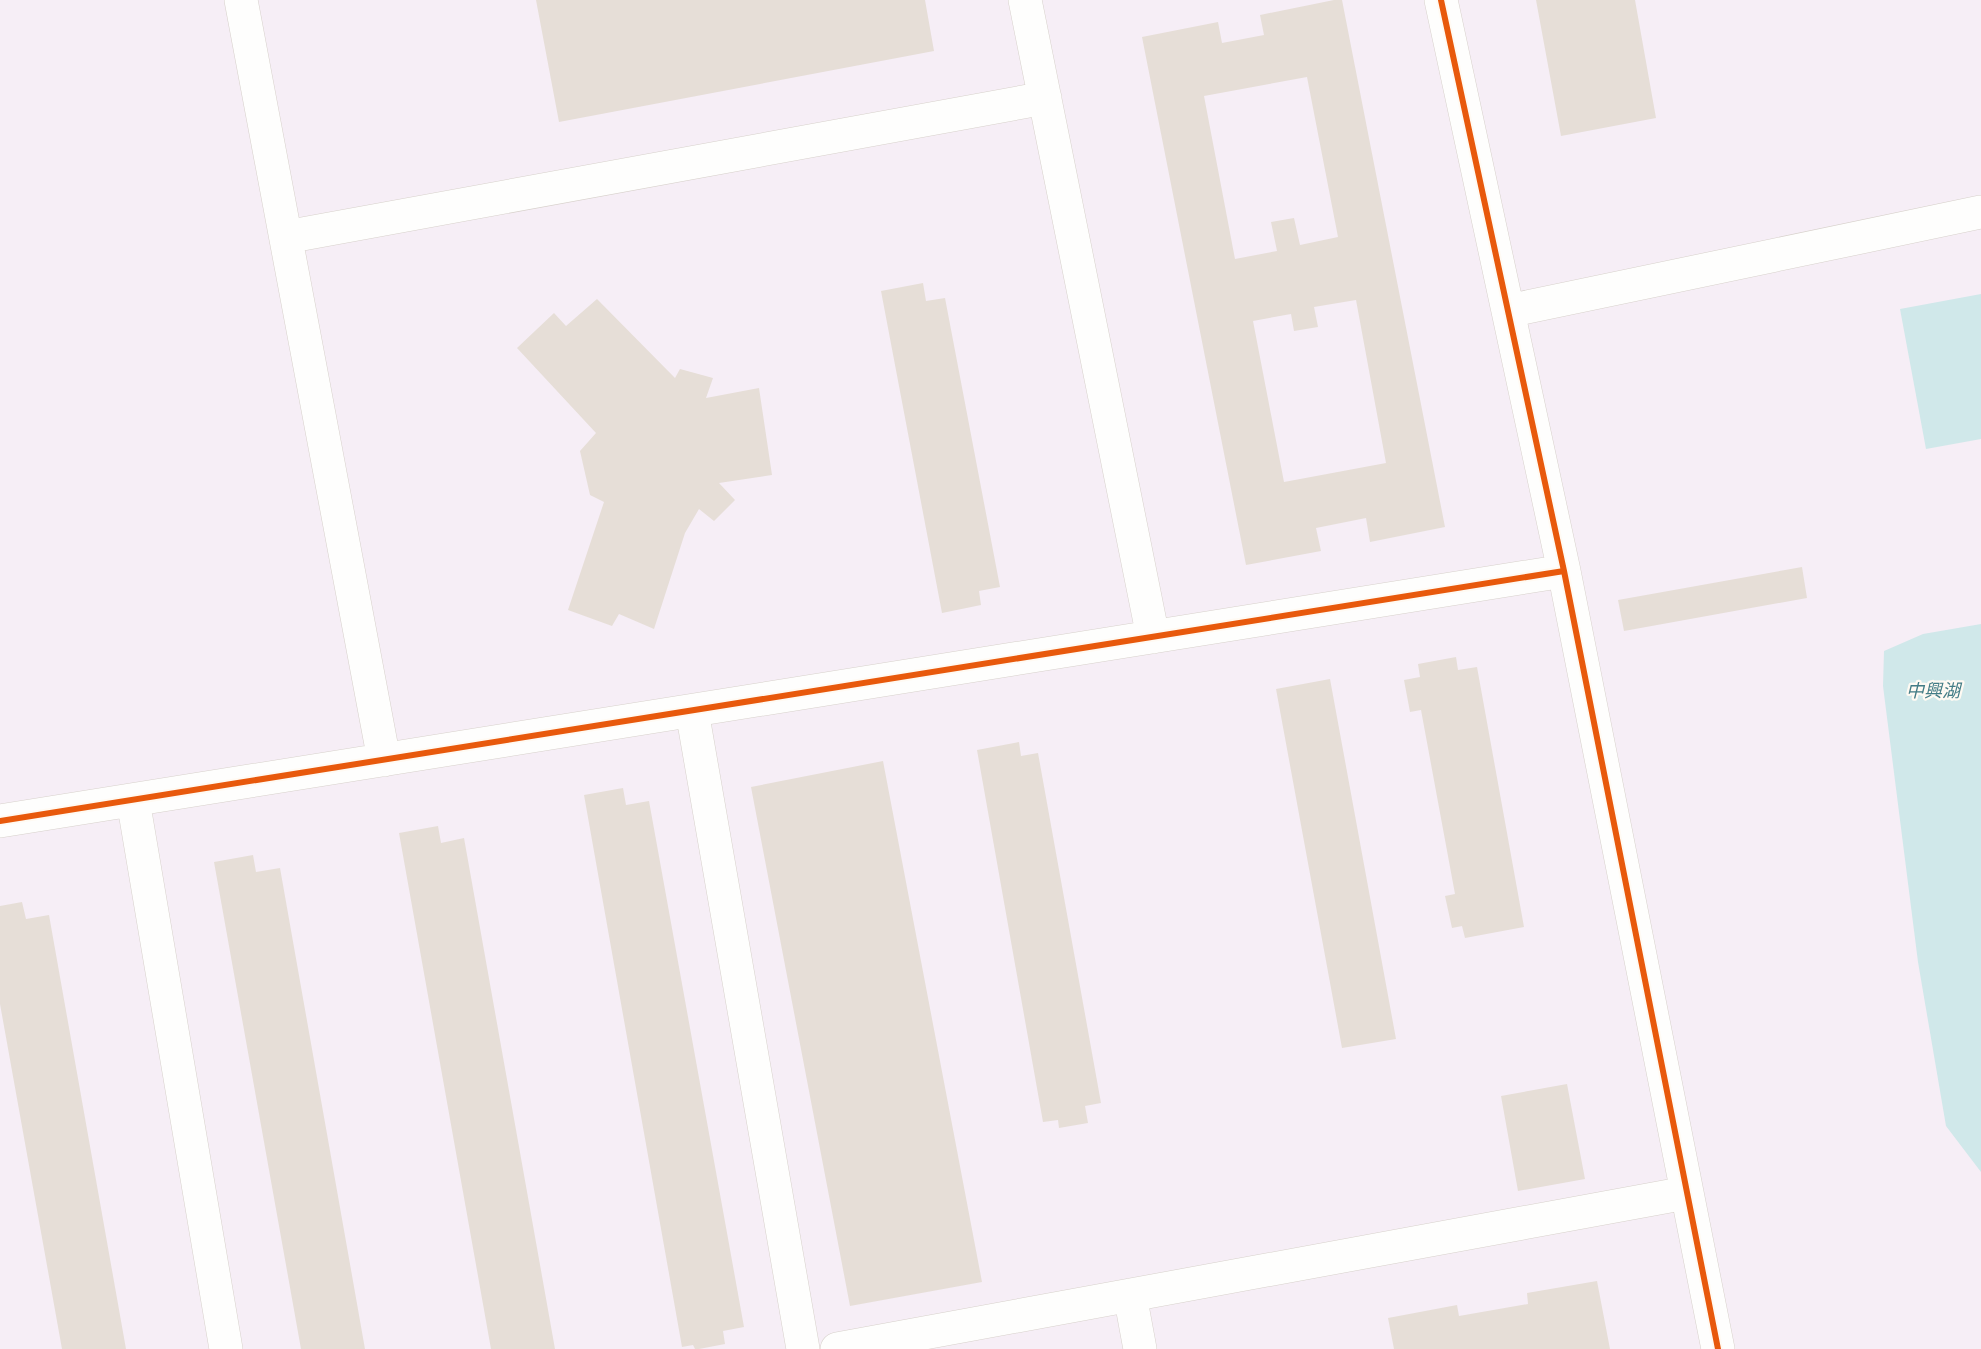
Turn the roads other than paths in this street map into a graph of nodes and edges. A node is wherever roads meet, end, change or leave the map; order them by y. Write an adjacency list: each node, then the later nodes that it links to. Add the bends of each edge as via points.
1 (241, 0): 6 (street)
2 (1025, 0): 4 (street)
3 (1441, 0): 7 (street)
4 (1045, 98): 6 (street); 9 (street)
5 (1981, 212): 7 (street)
6 (286, 237): 11 (street)
7 (1508, 311): 8 (street)
8 (1564, 571): 9 (street); 14 (street)
9 (1153, 637): 10 (street)
10 (692, 711): 11 (street); 17 (street)
11 (384, 760): 12 (street)
12 (133, 800): 13 (street); 16 (street)
13 (0, 821)
14 (1686, 1193): 15 (street); 20 (street)
15 (1130, 1295): 18 (street); 19 (street)
16 (226, 1349)
17 (803, 1349)
18 (837, 1349)
19 (1140, 1349)
20 (1718, 1349)

